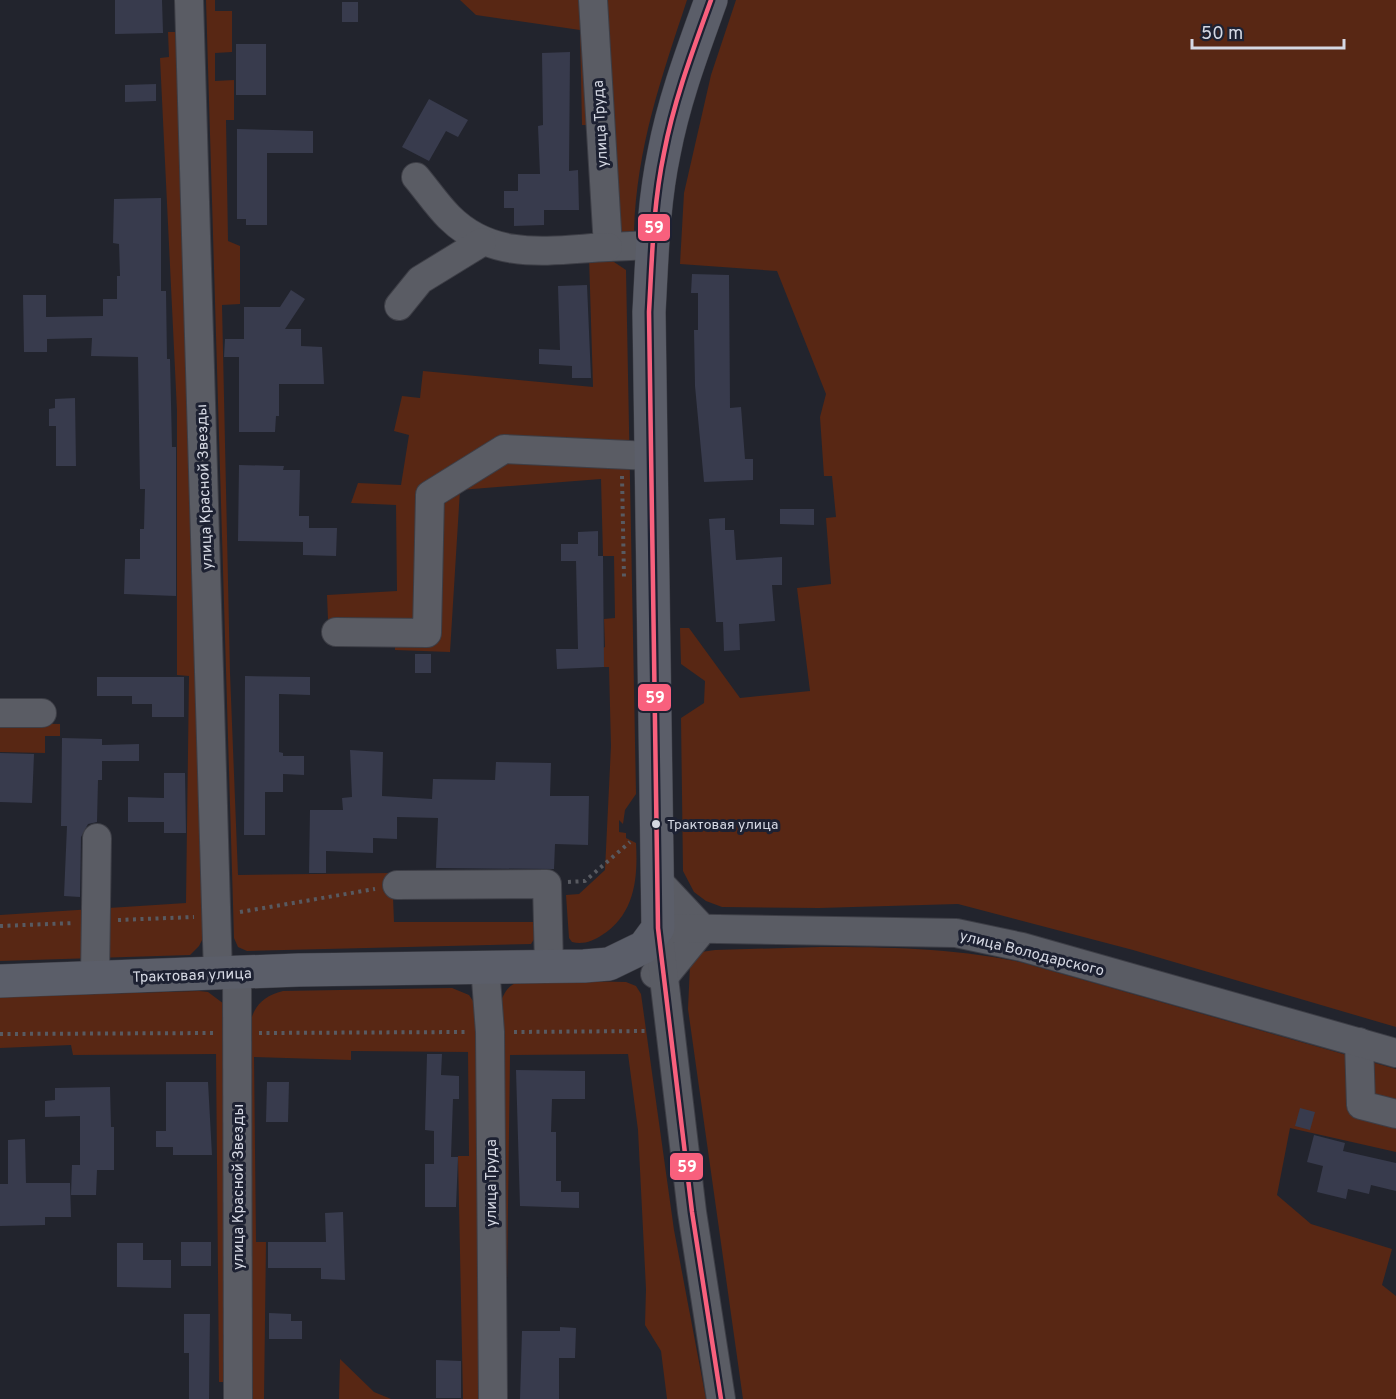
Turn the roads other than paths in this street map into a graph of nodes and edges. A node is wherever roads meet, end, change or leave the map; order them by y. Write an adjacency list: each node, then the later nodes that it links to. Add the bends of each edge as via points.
1 (189, 0): 21 (street, улица Красной Звезды, via 217,916)
2 (593, 0): 7 (street, улица Труда)
3 (711, 0): 6 (highway, via 672,116 658,188)
4 (416, 177): 5 (street, via 449,218)
5 (482, 242): 7 (street, via 519,252); 8 (street, via 420,280)
6 (653, 245): 7 (street); 9 (highway)
7 (608, 247)
8 (399, 306)
9 (636, 455): 10 (street, via 504,449 430,495 427,633); 14 (highway)
10 (336, 632)
11 (0, 713): 12 (street)
12 (42, 713)
13 (97, 838): 22 (street)
14 (659, 882): 16 (highway); 17 (street)
15 (397, 885): 20 (street, via 547,884)
16 (658, 928): 17 (street, улица Володарского); 18 (highway, Трактовая улица, via 644,947); 23 (street)
17 (703, 929): 23 (street); 25 (street, улица Володарского, via 956,933 1022,947)
18 (624, 956): 20 (highway, Трактовая улица, via 609,964); 23 (street)
19 (485, 966): 20 (highway, Трактовая улица); 21 (highway, Трактовая улица); 29 (street, улица Труда, via 490,1032)
20 (549, 966)
21 (228, 974): 22 (highway, Трактовая улица); 28 (street, улица Красной Звезды, via 238,1033)
22 (95, 978): 24 (highway, Трактовая улица)
23 (663, 978): 30 (street, via 692,1212)
24 (0, 981)
25 (1359, 1042): 26 (street, улица Володарского); 27 (street, via 1361,1105)
26 (1396, 1053)
27 (1396, 1114)
28 (238, 1399)
29 (493, 1399)
30 (721, 1399)

